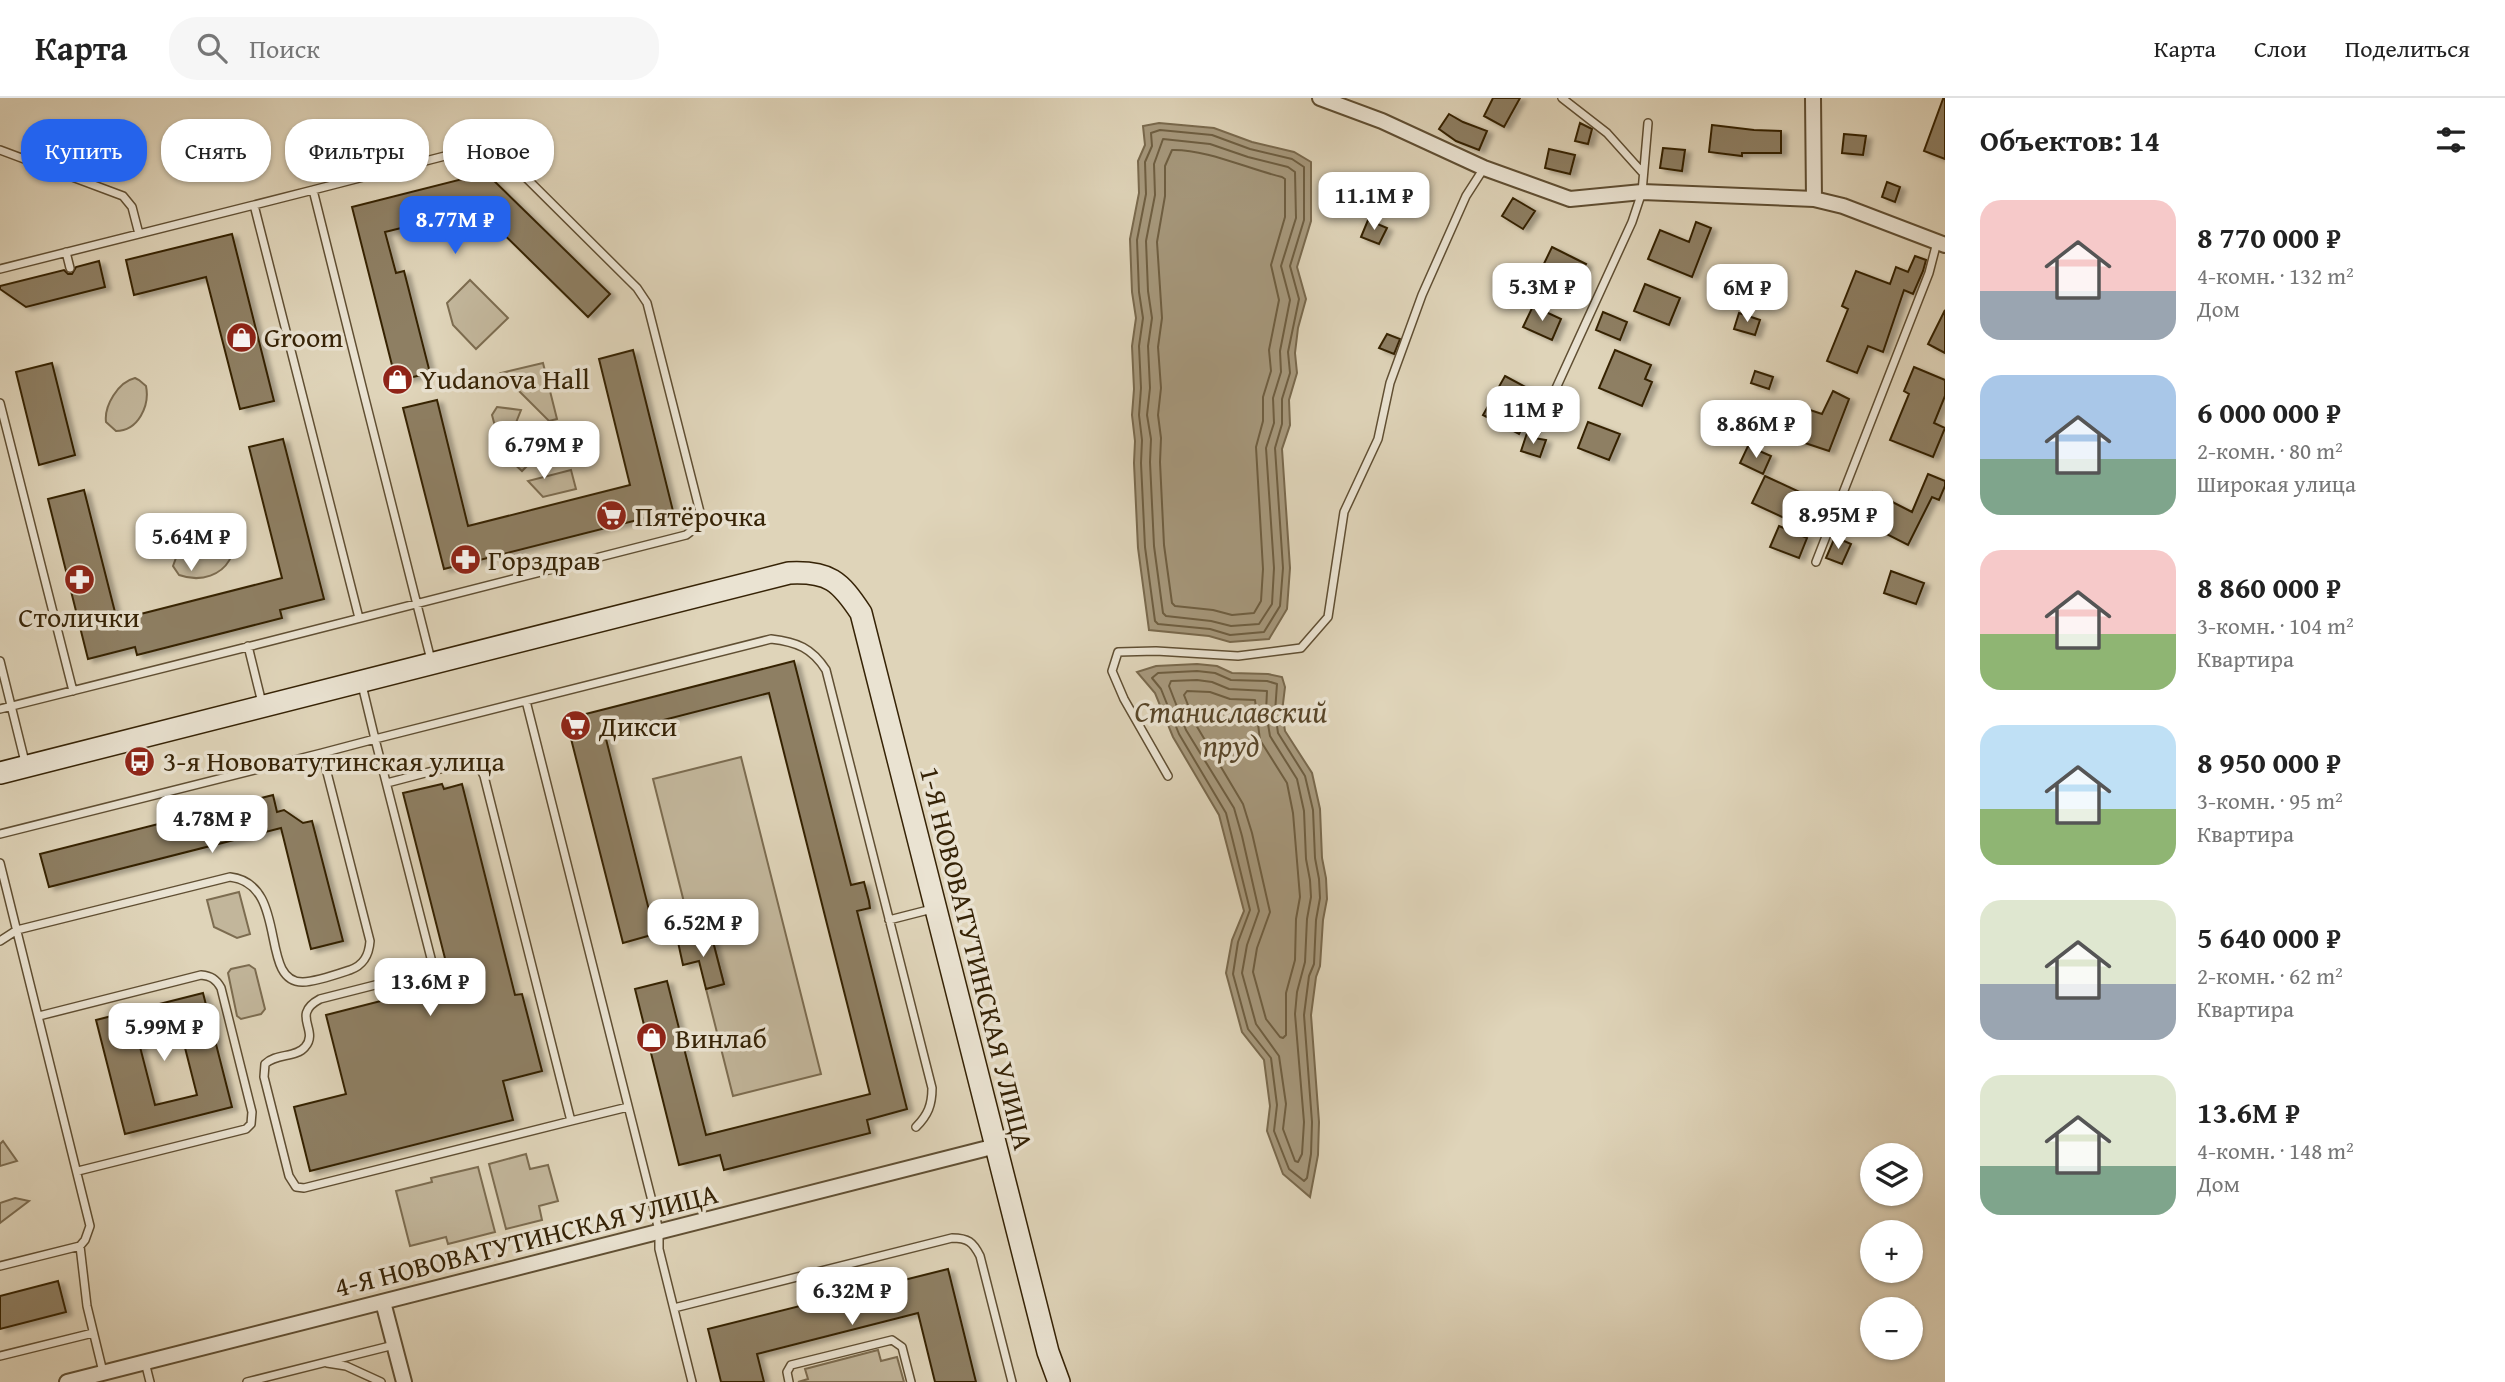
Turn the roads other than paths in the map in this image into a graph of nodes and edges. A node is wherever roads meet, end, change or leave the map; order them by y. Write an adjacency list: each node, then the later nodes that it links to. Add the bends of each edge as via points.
1 (1320, 98): 6 (street)
2 (1562, 98): 7 (lane, via 1607,133)
3 (1813, 98): 10 (street)
4 (1648, 123): 7 (lane)
5 (0, 150): 12 (lane, via 123,196 132,207)
6 (1484, 168): 9 (street, via 1570,199); 35 (lane, via 1466,196 1422,295 1390,383 1378,439 1344,512 1328,617 1301,648 1238,656 1118,652 1112,671)
7 (1642, 172): 9 (lane)
8 (313, 190): 11 (lane); 20 (lane); 20 (lane, via 476,148 500,152 647,303 700,512 699,522 686,536)
9 (1642, 192): 10 (street); 18 (lane)
10 (1814, 199): 13 (street)
11 (254, 205): 12 (lane); 21 (lane)
12 (139, 234): 14 (lane)
13 (1941, 244): 19 (lane)
14 (66, 252): 15 (lane); 16 (lane)
15 (70, 268)
16 (0, 269)
17 (0, 403): 26 (lane)
18 (1536, 432)
19 (1816, 562)
20 (417, 604): 21 (lane); 24 (lane)
21 (359, 618): 22 (lane)
22 (248, 646): 26 (lane); 29 (lane)
23 (0, 661): 28 (lane)
24 (432, 664): 25 (street); 39 (street, 1-Я НОВОВАТУТИНСКАЯ УЛИЦА, via 789,573 811,572 831,579 844,587 861,613)
25 (361, 682): 29 (street); 31 (lane)
26 (73, 691): 28 (lane)
27 (526, 701): 31 (lane); 40 (lane, via 771,639 809,649 826,670); 44 (lane)
28 (11, 706): 30 (lane); 33 (lane)
29 (263, 707): 33 (street)
30 (0, 709)
31 (376, 739): 32 (lane); 36 (lane)
32 (322, 753): 37 (lane); 41 (lane, via 370,941 367,957 353,969 302,982 289,979 279,962 264,902 257,889 241,878)
33 (26, 766): 34 (street)
34 (0, 773)
35 (1168, 776)
36 (387, 783): 45 (lane, via 467,762 480,768); 45 (lane, via 434,970 310,1004 306,1046 265,1064 264,1077 292,1183 304,1188)
37 (0, 834)
38 (0, 863): 41 (lane)
39 (936, 908): 40 (lane); 47 (street, 1-Я НОВОВАТУТИНСКАЯ УЛИЦА)
40 (889, 920): 46 (lane, via 932,1088 926,1116)
41 (17, 930): 42 (lane); 43 (lane)
42 (0, 941)
43 (39, 1016): 48 (lane); 48 (lane, via 201,975 209,976 221,988 252,1112 251,1124 246,1129)
44 (628, 1107): 45 (lane); 49 (lane)
45 (571, 1121)
46 (916, 1127)
47 (996, 1146): 49 (street, 4-Я НОВОВАТУТИНСКАЯ УЛИЦА); 69 (street, 1-Я НОВОВАТУТИНСКАЯ УЛИЦА)
48 (78, 1171): 50 (lane, via 90,1226)
49 (659, 1231): 52 (street, 4-Я НОВОВАТУТИНСКАЯ УЛИЦА); 53 (lane, via 659,1250)
50 (80, 1246): 51 (lane); 54 (lane)
51 (0, 1266)
52 (383, 1301): 55 (street); 57 (street, 4-Я НОВОВАТУТИНСКАЯ УЛИЦА)
53 (674, 1308): 65 (lane); 68 (lane, via 965,1238 980,1256)
54 (93, 1333): 56 (lane); 59 (lane)
55 (394, 1345): 58 (lane); 64 (street)
56 (0, 1356)
57 (145, 1362): 59 (street, 4-Я НОВОВАТУТИНСКАЯ УЛИЦА); 61 (lane)
58 (323, 1363): 62 (lane); 63 (lane, via 346,1366)
59 (103, 1373): 60 (street, 4-Я НОВОВАТУТИНСКАЯ УЛИЦА)
60 (67, 1382)
61 (150, 1382)
62 (247, 1382)
63 (381, 1382)
64 (404, 1382)
65 (692, 1382)
66 (789, 1382): 67 (lane, via 791,1365 892,1340 902,1347)
67 (911, 1382)
68 (1012, 1382)
69 (1059, 1382)

